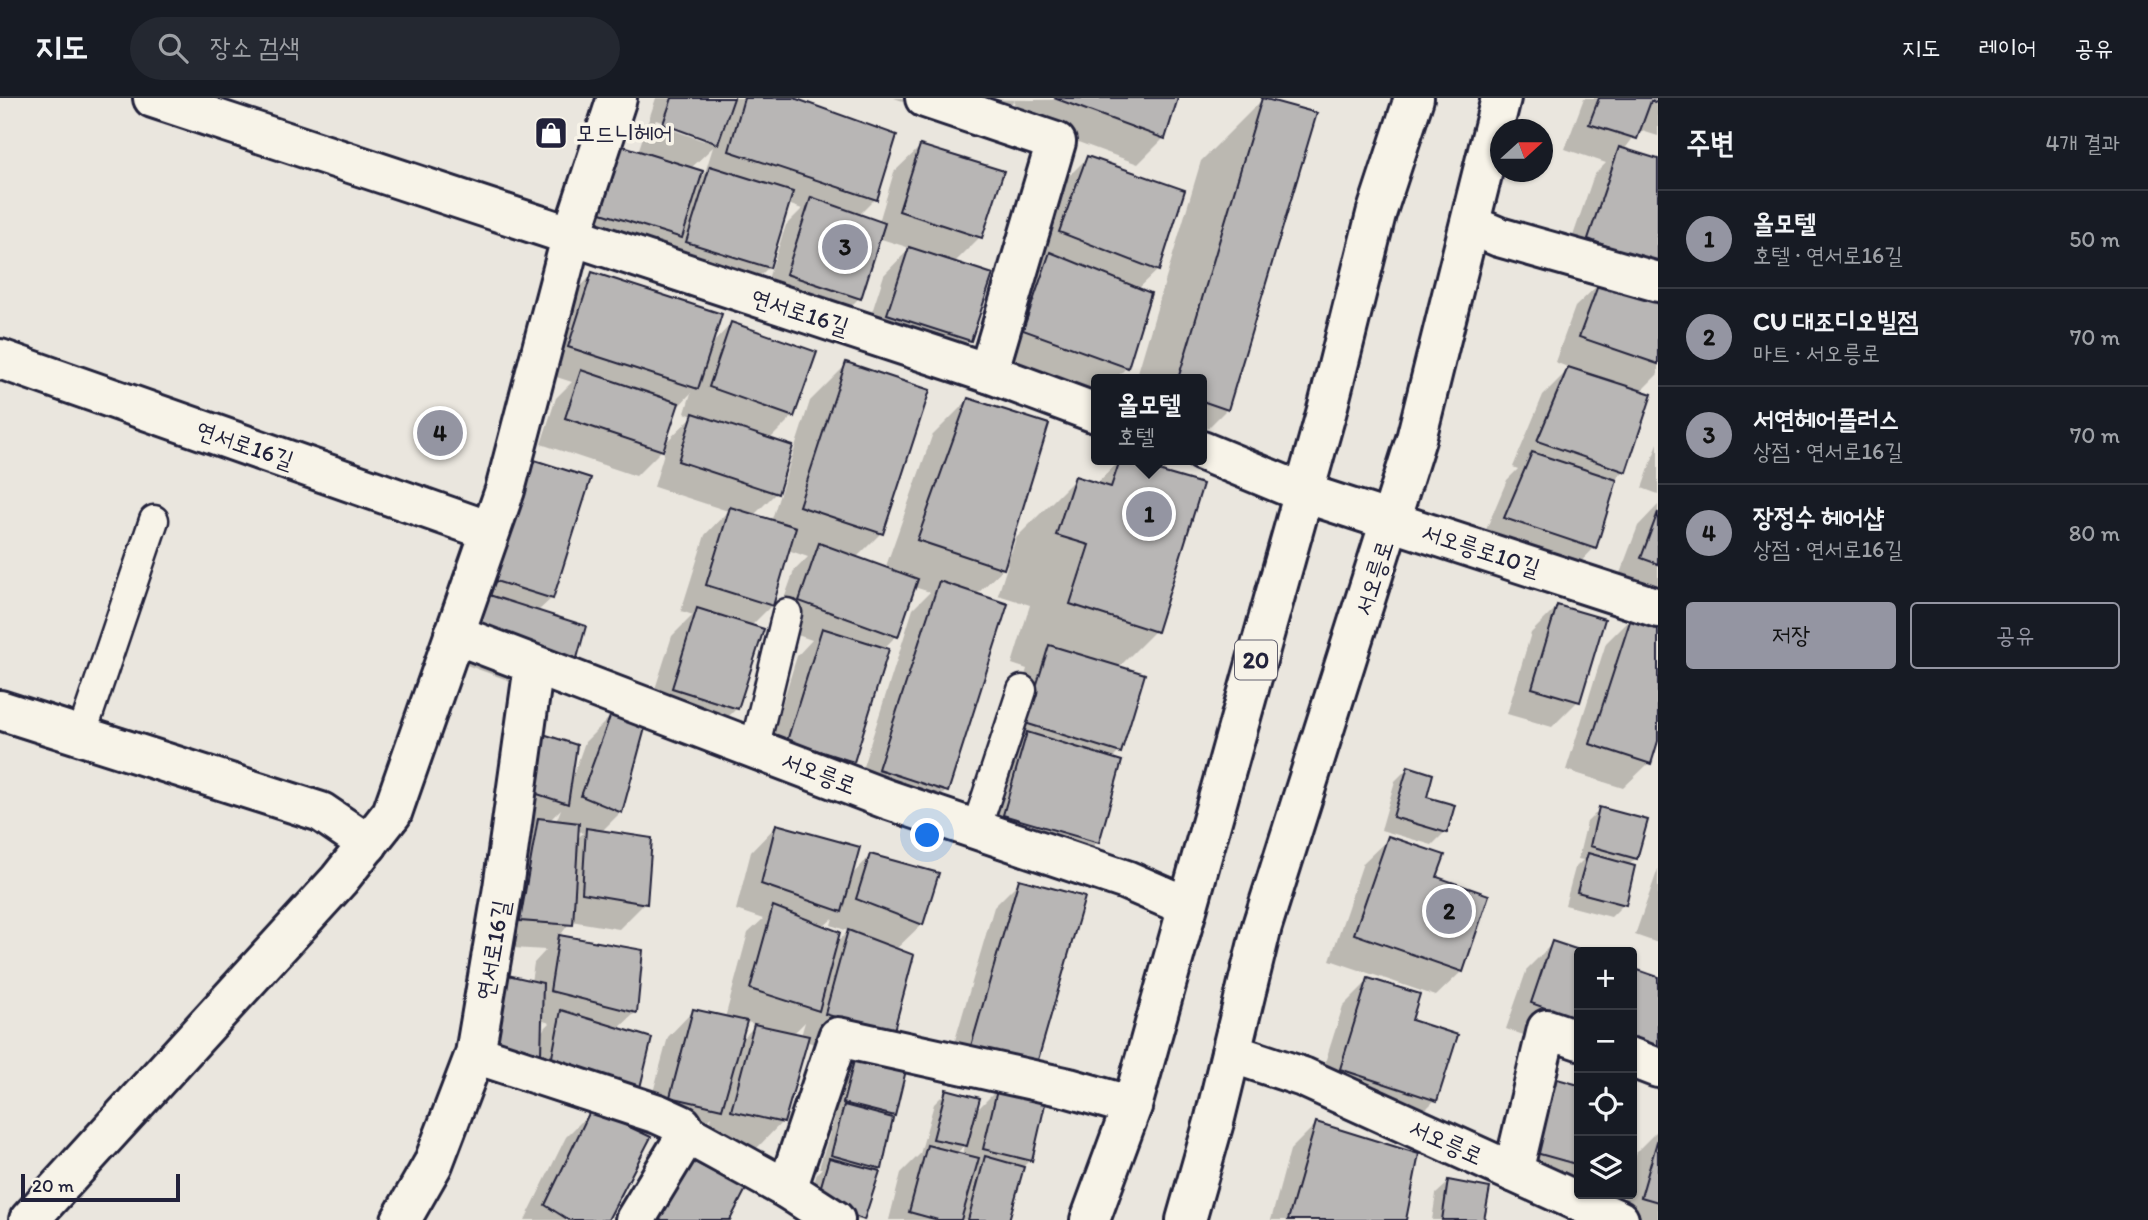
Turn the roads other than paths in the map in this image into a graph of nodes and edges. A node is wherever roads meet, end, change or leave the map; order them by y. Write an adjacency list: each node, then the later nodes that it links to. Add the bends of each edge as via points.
1 (617, 98): 7 (street)
2 (925, 98): 10 (street, via 1056,142)
3 (1414, 98): 13 (street, 20, via 1376,214)
4 (1501, 98): 6 (street, 서오릉로)
5 (157, 99): 7 (street, 연서로16길)
6 (1471, 225): 8 (street); 15 (street, 서오릉로)
7 (571, 238): 10 (street, 연서로16길); 16 (street, via 505,490)
8 (1658, 282)
9 (0, 359): 16 (street, 연서로16길)
10 (988, 373): 11 (street, 연서로16길)
11 (1091, 411)
12 (1207, 453): 13 (street)
13 (1304, 493): 15 (street, 서오릉로10길); 27 (street, 20)
14 (154, 520): 23 (lane)
15 (1392, 521): 17 (street, 서오릉로10길); 29 (street, 서오릉로, via 1262,926)
16 (490, 531): 19 (street)
17 (1658, 608)
18 (787, 613): 24 (lane)
19 (454, 634): 20 (street, 서오릉로); 26 (street, via 392,813)
20 (534, 665): 24 (street, 서오릉로); 30 (street, 연서로16길)
21 (1022, 690): 25 (lane)
22 (0, 710): 23 (street)
23 (81, 736): 26 (street, via 321,812)
24 (754, 749): 25 (street, 서오릉로)
25 (976, 829): 27 (street, 서오릉로, via 1126,880)
26 (368, 844): 38 (street)
27 (1186, 906): 33 (street, 20)
28 (1563, 1034): 35 (street)
29 (1231, 1053): 35 (street, 서오릉로, via 1303,1077); 43 (street, 서오릉로)
30 (475, 1054): 34 (street); 39 (street, 연서로16길, via 433,1164)
31 (1637, 1061): 32 (street)
32 (1658, 1068)
33 (1132, 1106): 36 (street, via 838,1037); 42 (street, 20)
34 (668, 1111): 36 (street); 40 (street)
35 (1513, 1172): 37 (street, 서오릉로)
36 (787, 1189): 41 (street)
37 (1601, 1216)
38 (29, 1220)
39 (401, 1220)
40 (635, 1220)
41 (835, 1220)
42 (1090, 1220)
43 (1186, 1220)

